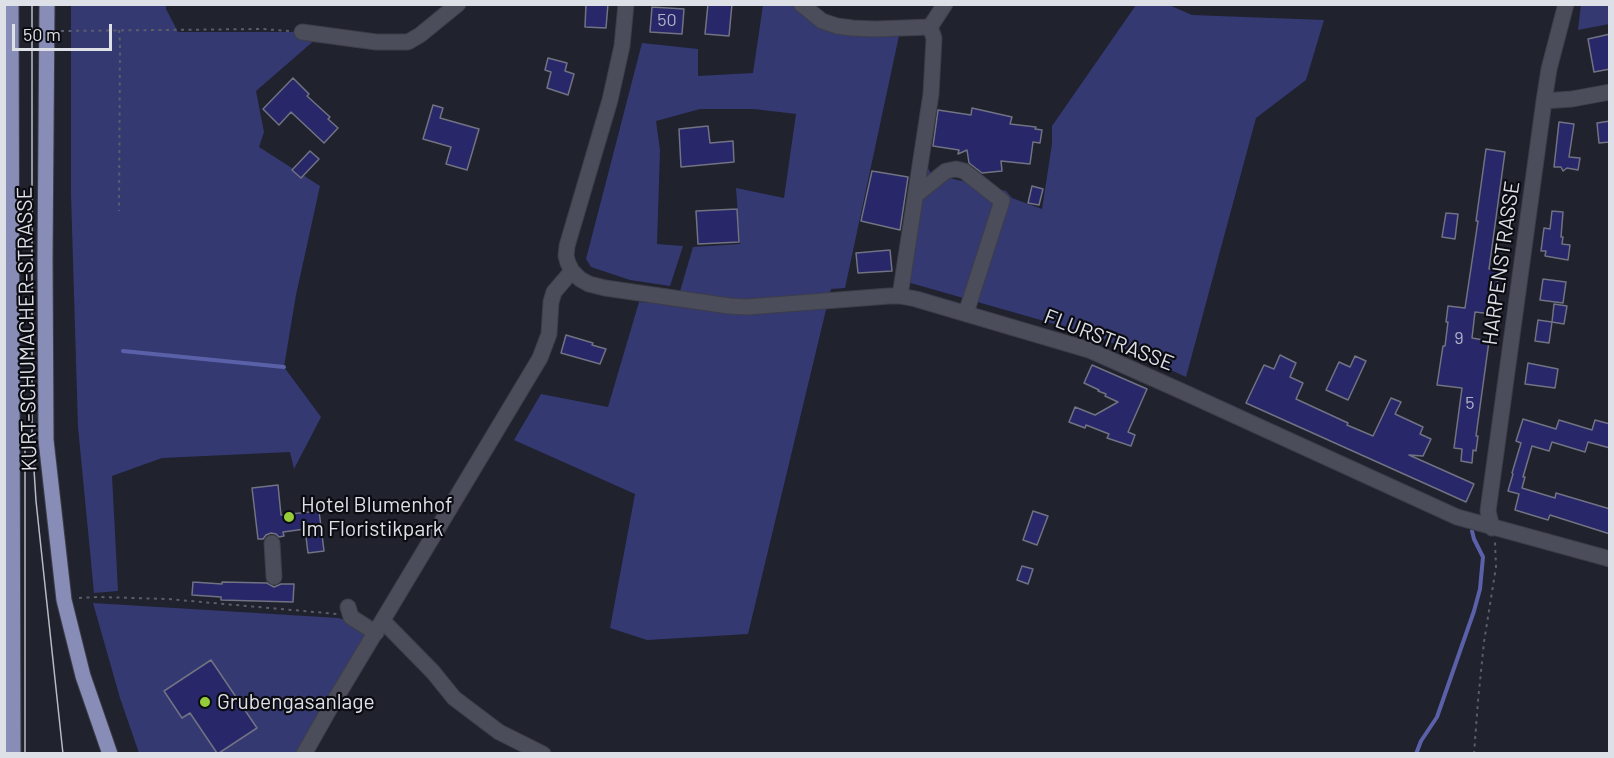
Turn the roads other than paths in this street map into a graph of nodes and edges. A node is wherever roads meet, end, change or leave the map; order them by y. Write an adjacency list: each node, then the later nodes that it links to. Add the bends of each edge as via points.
1 (11, 4): 20 (main road, KURT-SCHUMACHER-STRASSE)
2 (47, 4): 27 (main road, KURT-SCHUMACHER-STRASSE, via 46,440 64,600 83,676)
3 (458, 4): 9 (street, via 408,42 376,42)
4 (626, 4): 13 (street, via 610,100 567,246)
5 (801, 4): 8 (street, via 822,21 837,26)
6 (945, 4): 8 (street)
7 (1566, 4): 11 (street, HARPENSTRASSE)
8 (930, 27): 12 (street, via 934,38 931,94)
9 (302, 32)
10 (1610, 92): 11 (street)
11 (1544, 101): 16 (street, HARPENSTRASSE, via 1488,511)
12 (916, 195): 14 (street); 15 (street, via 946,171 956,169 1002,201)
13 (572, 271): 14 (street, FLURSTRASSE, via 589,284 605,288 729,306); 23 (street, via 554,292 549,334 540,358)
14 (900, 296): 15 (street, FLURSTRASSE)
15 (966, 313): 16 (street, FLURSTRASSE, via 1089,350 1457,517)
16 (1492, 528): 18 (street, FLURSTRASSE)
17 (272, 543): 19 (street)
18 (1610, 560)
19 (274, 577)
20 (12, 602): 22 (street); 25 (main road, KURT-SCHUMACHER-STRASSE)
21 (350, 612): 23 (street)
22 (4, 619)
23 (380, 627): 28 (street); 29 (street, via 433,672 454,698 499,732)
24 (4, 697): 25 (street)
25 (13, 714): 26 (main road, KURT-SCHUMACHER-STRASSE)
26 (13, 753)
27 (110, 753)
28 (304, 753)
29 (543, 753)

